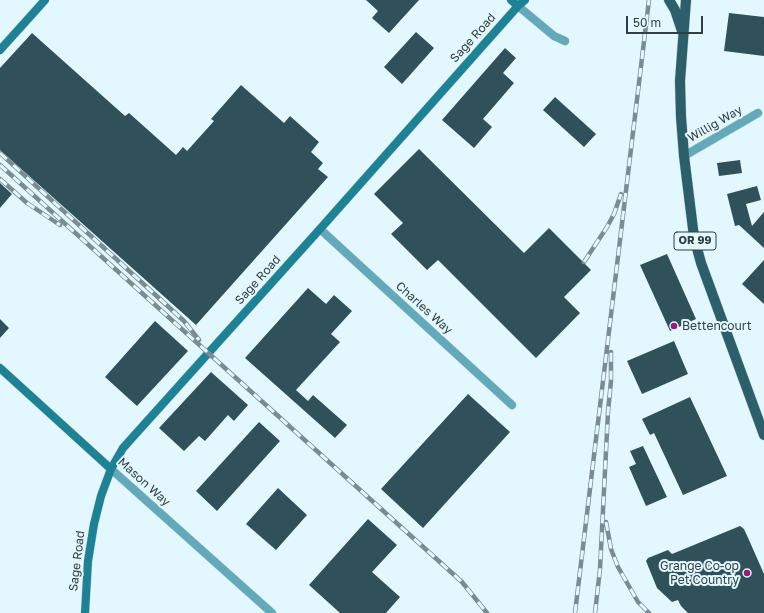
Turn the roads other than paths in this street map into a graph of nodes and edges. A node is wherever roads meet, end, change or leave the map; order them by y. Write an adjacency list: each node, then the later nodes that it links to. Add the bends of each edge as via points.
1 (45, 0): 9 (main road)
2 (511, 0): 6 (main road)
3 (525, 0): 6 (main road, Sage Road)
4 (670, 0): 7 (main road)
5 (686, 0): 7 (main road, OR 99)
6 (518, 6): 8 (street, via 554,36); 12 (main road, Sage Road)
7 (684, 36): 11 (main road, OR 99, via 680,81)
8 (565, 41)
9 (0, 50)
10 (758, 113): 11 (street, Willig Way)
11 (684, 156): 15 (main road, OR 99, via 694,237 701,263)
12 (320, 229): 14 (street, Charles Way); 16 (main road, Sage Road, via 128,442)
13 (0, 368): 16 (main road, Mason Way)
14 (512, 405)
15 (764, 435)
16 (111, 468): 17 (main road, Sage Road, via 94,524 88,561); 18 (street, Mason Way)
17 (85, 613)
18 (272, 613)

